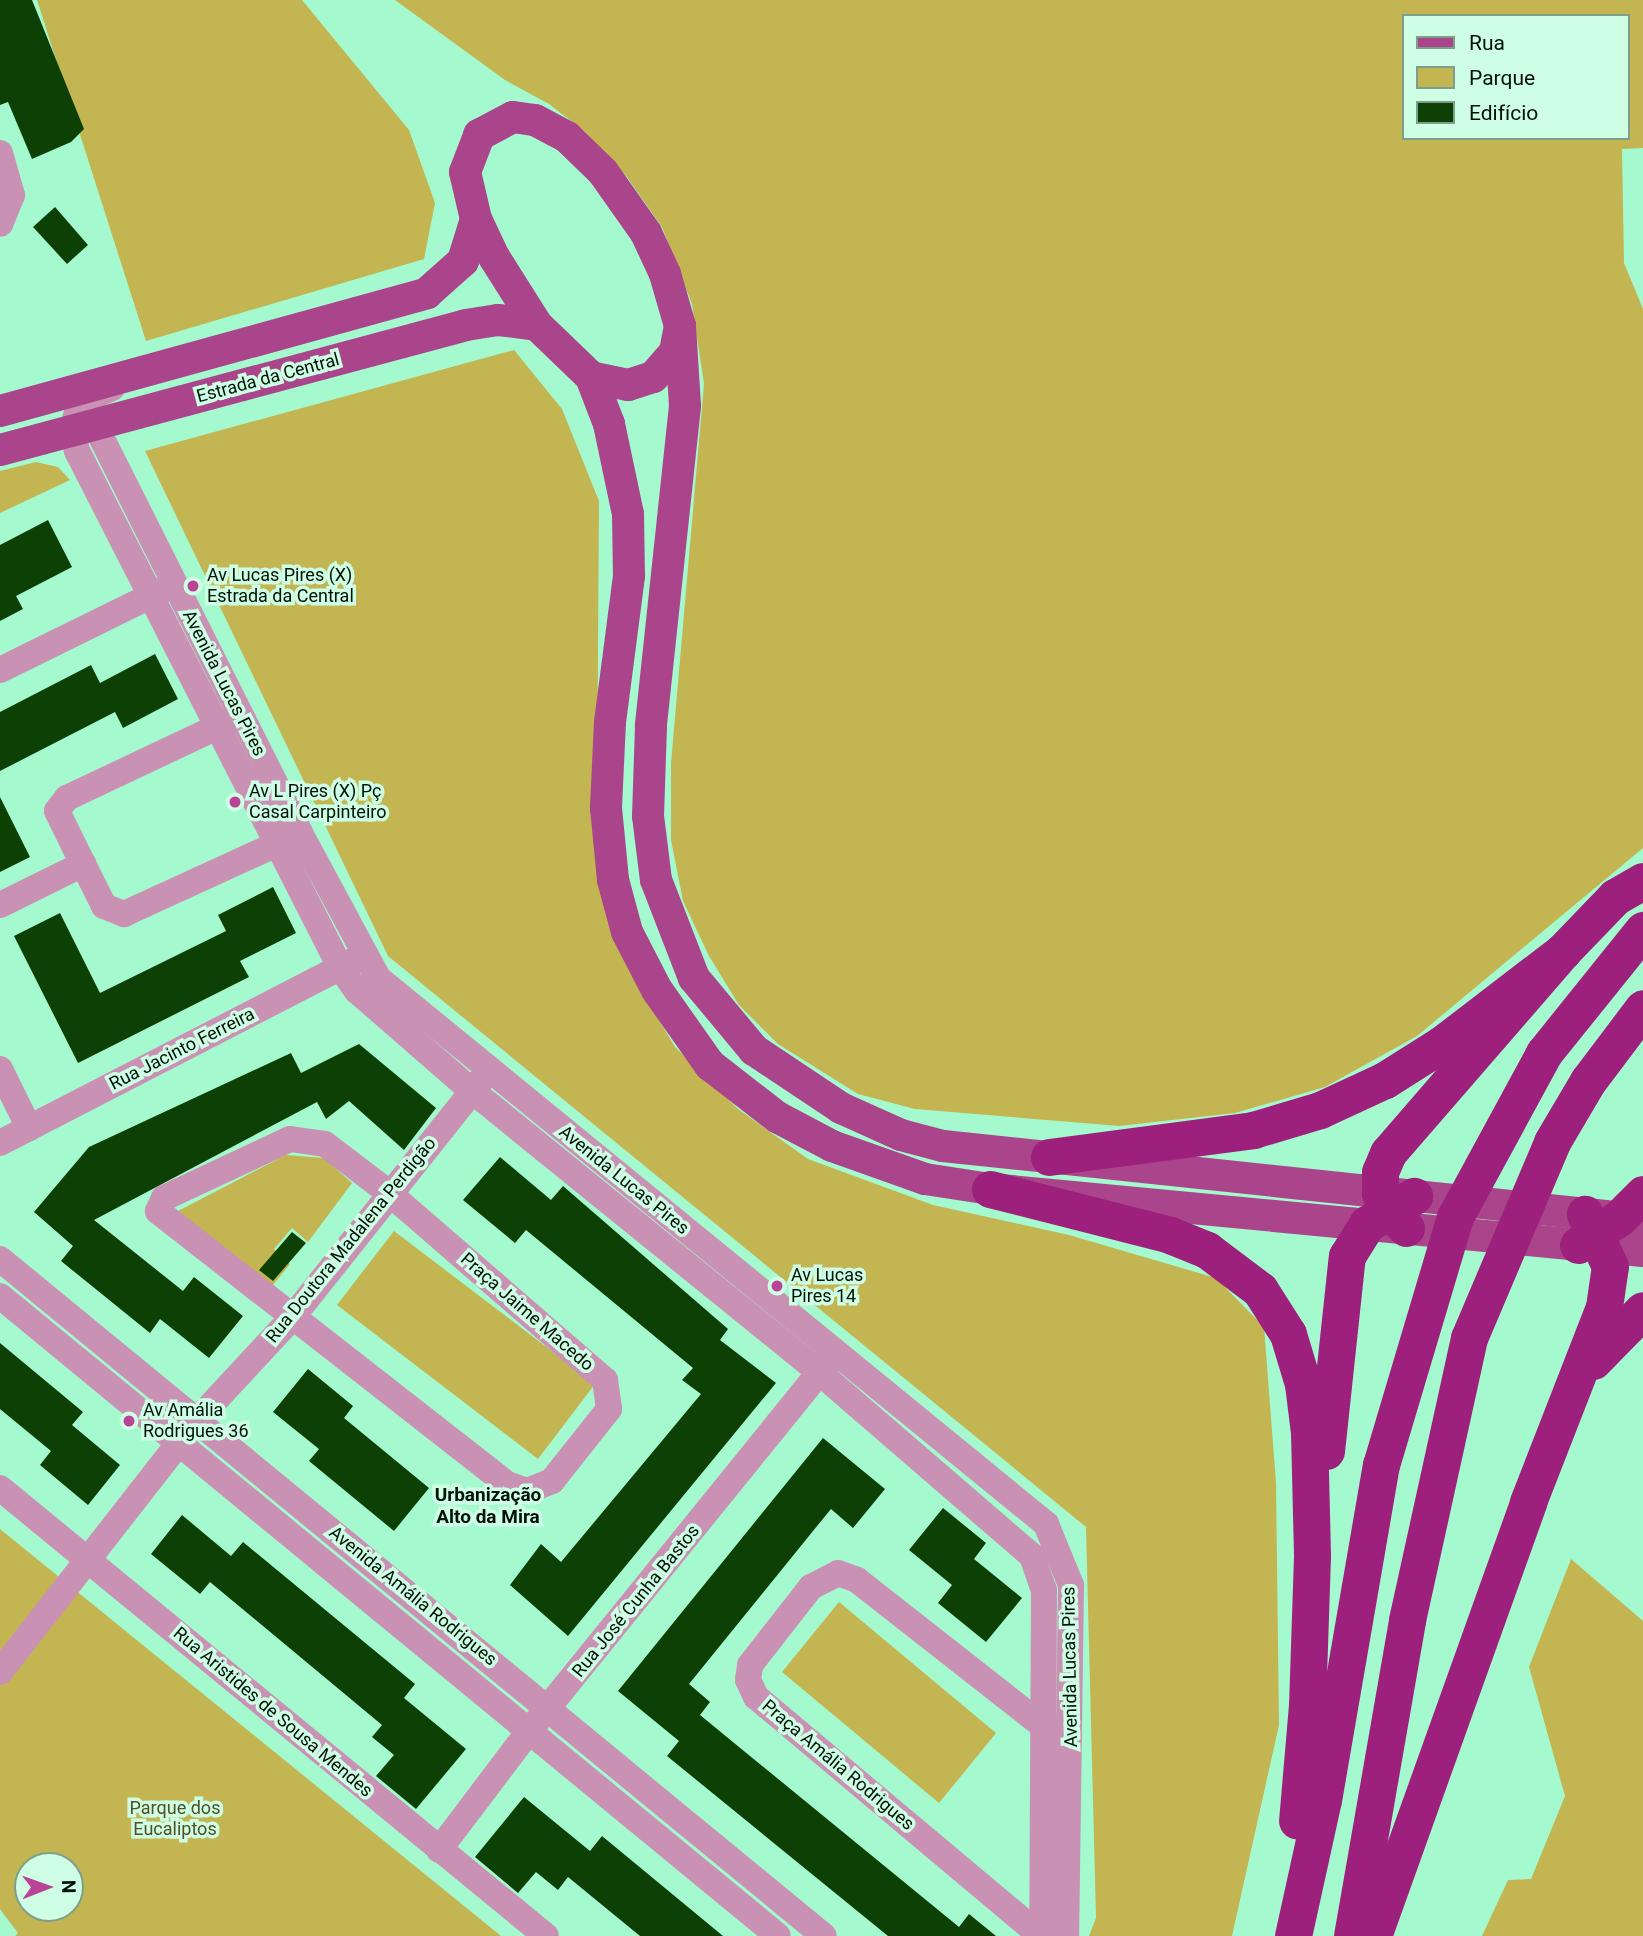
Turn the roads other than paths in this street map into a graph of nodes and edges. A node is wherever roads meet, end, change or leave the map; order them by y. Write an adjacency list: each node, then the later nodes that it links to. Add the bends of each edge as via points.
1 (0, 153): 3 (street, via 12,195)
2 (476, 219): 4 (main road); 5 (main road, via 465,172 479,135 513,117 550,126 603,172 625,199 666,274); 6 (main road, via 463,261 427,293)
3 (0, 224)
4 (537, 325): 7 (main road); 9 (main road, Estrada da Central, via 498,320 466,325)
5 (680, 326): 7 (main road, via 675,352 653,377 628,384); 28 (main road, via 685,406 650,726 648,816 656,880 694,978 754,1050 841,1108 901,1135 943,1146)
6 (157, 369): 8 (main road); 9 (street, via 94,396)
7 (592, 377): 29 (main road, via 612,436 628,514 629,576 610,722 606,808 613,880 627,932 682,1031 710,1065 777,1117 832,1146 925,1178)
8 (13, 407): 9 (street)
9 (81, 423): 10 (main road, Estrada da Central); 11 (street, Avenida Lucas Pires)
10 (0, 450)
11 (163, 590): 12 (street); 13 (street, Avenida Lucas Pires)
12 (0, 670)
13 (230, 721): 14 (street, Avenida Lucas Pires); 15 (street, via 67,798 57,811)
14 (289, 839): 15 (street, via 124,914 104,906); 20 (street, Avenida Lucas Pires); 21 (street, Avenida Lucas Pires)
15 (83, 864): 17 (street)
16 (1643, 881): 19 (highway, via 1615,897)
17 (0, 905)
18 (1643, 930): 57 (highway, via 1544,1053 1455,1217 1381,1465 1323,1800)
19 (1563, 951): 28 (highway, via 1442,1044 1385,1080 1321,1110 1253,1130); 31 (highway, via 1388,1153 1380,1172)
20 (363, 955): 21 (street, Rua Jacinto Ferreira); 24 (street, Avenida Lucas Pires, via 378,978)
21 (340, 967): 25 (street, Avenida Lucas Pires, via 357,991); 26 (street, Rua Jacinto Ferreira)
22 (1643, 1008): 58 (highway, via 1588,1081 1552,1142 1469,1338 1407,1620)
23 (0, 1069): 26 (street)
24 (491, 1070): 25 (street, Rua Doutora Madalena Perdigão); 38 (street, Avenida Lucas Pires)
25 (471, 1090): 30 (street, Rua Doutora Madalena Perdigão); 38 (street, Avenida Lucas Pires)
26 (29, 1128): 27 (street, Rua Jacinto Ferreira)
27 (0, 1143)
28 (1049, 1157): 31 (main road)
29 (990, 1189): 31 (main road); 43 (highway, via 1179,1239 1225,1261 1260,1290 1288,1334 1303,1384)
30 (389, 1193): 37 (street, Rua Doutora Madalena Perdigão); 37 (street, Praça Jaime Macedo, via 325,1144 290,1139 164,1198 158,1211); 37 (street, Praça Jaime Macedo, via 606,1380 610,1409 552,1481 527,1492 507,1484)
31 (1391, 1210): 32 (main road); 43 (highway, via 1354,1240 1343,1270)
32 (1610, 1225): 33 (main road); 39 (highway, via 1608,1294)
33 (1643, 1251)
34 (0, 1259): 40 (street, Avenida Amália Rodrigues)
35 (0, 1296): 41 (street, Avenida Amália Rodrigues)
36 (1643, 1310): 39 (highway, via 1606,1344)
37 (291, 1319): 40 (street, Rua Doutora Madalena Perdigão)
38 (827, 1363): 46 (street, Rua José Cunha Bastos); 47 (street, Avenida Lucas Pires, via 1032,1556 1044,1590); 49 (street, Avenida Lucas Pires, via 1046,1524 1071,1585)
39 (1568, 1400): 59 (highway)
40 (198, 1419): 41 (street, Rua Doutora Madalena Perdigão); 46 (street, Avenida Amália Rodrigues)
41 (178, 1444): 44 (street, Rua Doutora Madalena Perdigão); 48 (street, Avenida Amália Rodrigues)
42 (0, 1488): 44 (street, Rua Aristides de Sousa Mendes)
43 (1312, 1556): 56 (highway, via 1307,1705)
44 (88, 1557): 45 (street, Rua Doutora Madalena Perdigão); 50 (street, Rua Aristides de Sousa Mendes)
45 (0, 1672)
46 (549, 1709): 48 (street, Rua José Cunha Bastos); 53 (street, Avenida Amália Rodrigues)
47 (1041, 1729): 49 (street, Praça Amália Rodrigues); 54 (street, Avenida Lucas Pires); 54 (street, Praça Amália Rodrigues, via 857,1580 838,1573 811,1587 750,1665 748,1680 756,1697)
48 (529, 1731): 50 (street, Rua José Cunha Bastos); 52 (street, Avenida Amália Rodrigues)
49 (1072, 1740): 55 (street, Avenida Lucas Pires)
50 (439, 1850): 51 (street, Rua Aristides de Sousa Mendes)
51 (546, 1936)
52 (778, 1936)
53 (824, 1936)
54 (1042, 1936)
55 (1066, 1936)
56 (1286, 1936)
57 (1293, 1936)
58 (1352, 1936)
59 (1373, 1936)

